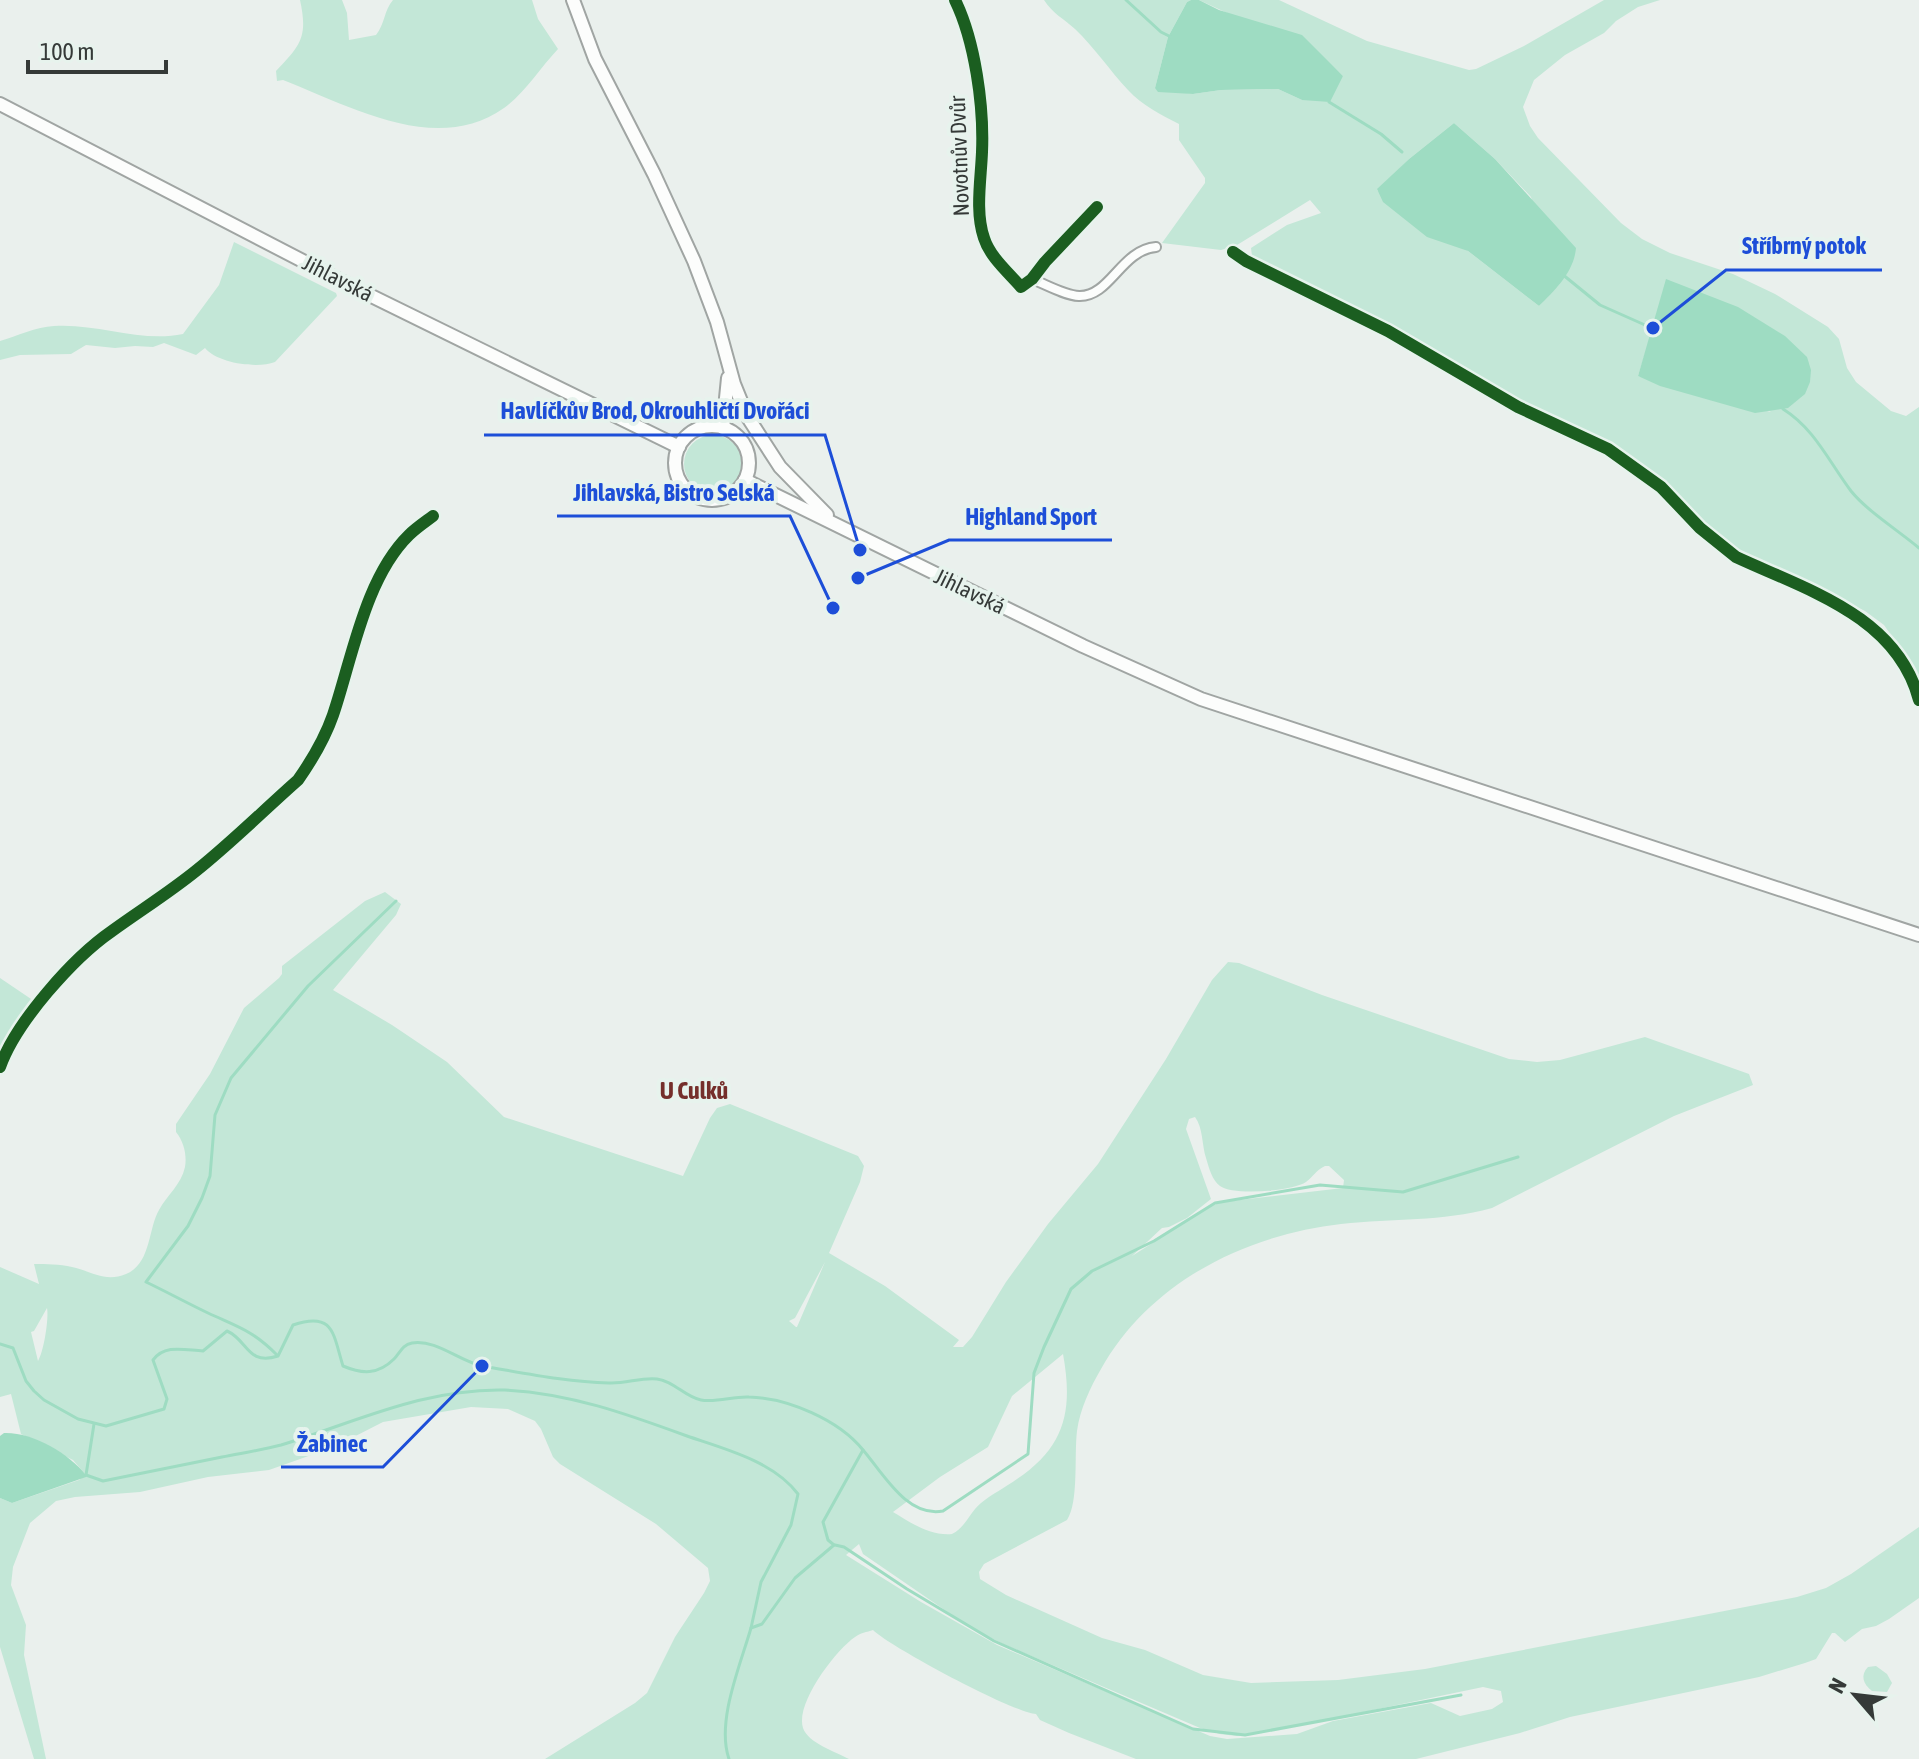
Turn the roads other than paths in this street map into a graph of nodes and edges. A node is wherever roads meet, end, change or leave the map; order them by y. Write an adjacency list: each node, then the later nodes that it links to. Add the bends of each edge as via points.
1 (573, 0): 8 (main road, via 595,59 694,261)
2 (955, 0): 7 (street, Novotnův Dvůr, via 977,81 983,237 1021,287)
3 (0, 104): 10 (main road, Jihlavská, via 351,286)
4 (1097, 207): 7 (street)
5 (1156, 247): 7 (street, Novotnův Dvůr, via 1134,255 1091,295 1076,296)
6 (1233, 252): 14 (street, via 1625,459 1736,557 1858,616 1879,632 1903,662)
7 (1032, 279)
8 (726, 358): 9 (main road); 13 (main road, via 743,407 769,452 805,496)
9 (723, 428): 10 (main road, via 698,429); 11 (main road, via 745,446)
10 (679, 447): 11 (main road, via 679,478 696,496 721,499)
11 (745, 480): 13 (main road, Jihlavská)
12 (433, 516): 16 (street, via 408,536 376,586 359,624 332,718 298,780 162,898 109,933 56,983 11,1042)
13 (853, 533): 15 (main road, Jihlavská, via 1170,687 1223,707)
14 (1919, 700)
15 (1919, 935)
16 (0, 1067)

